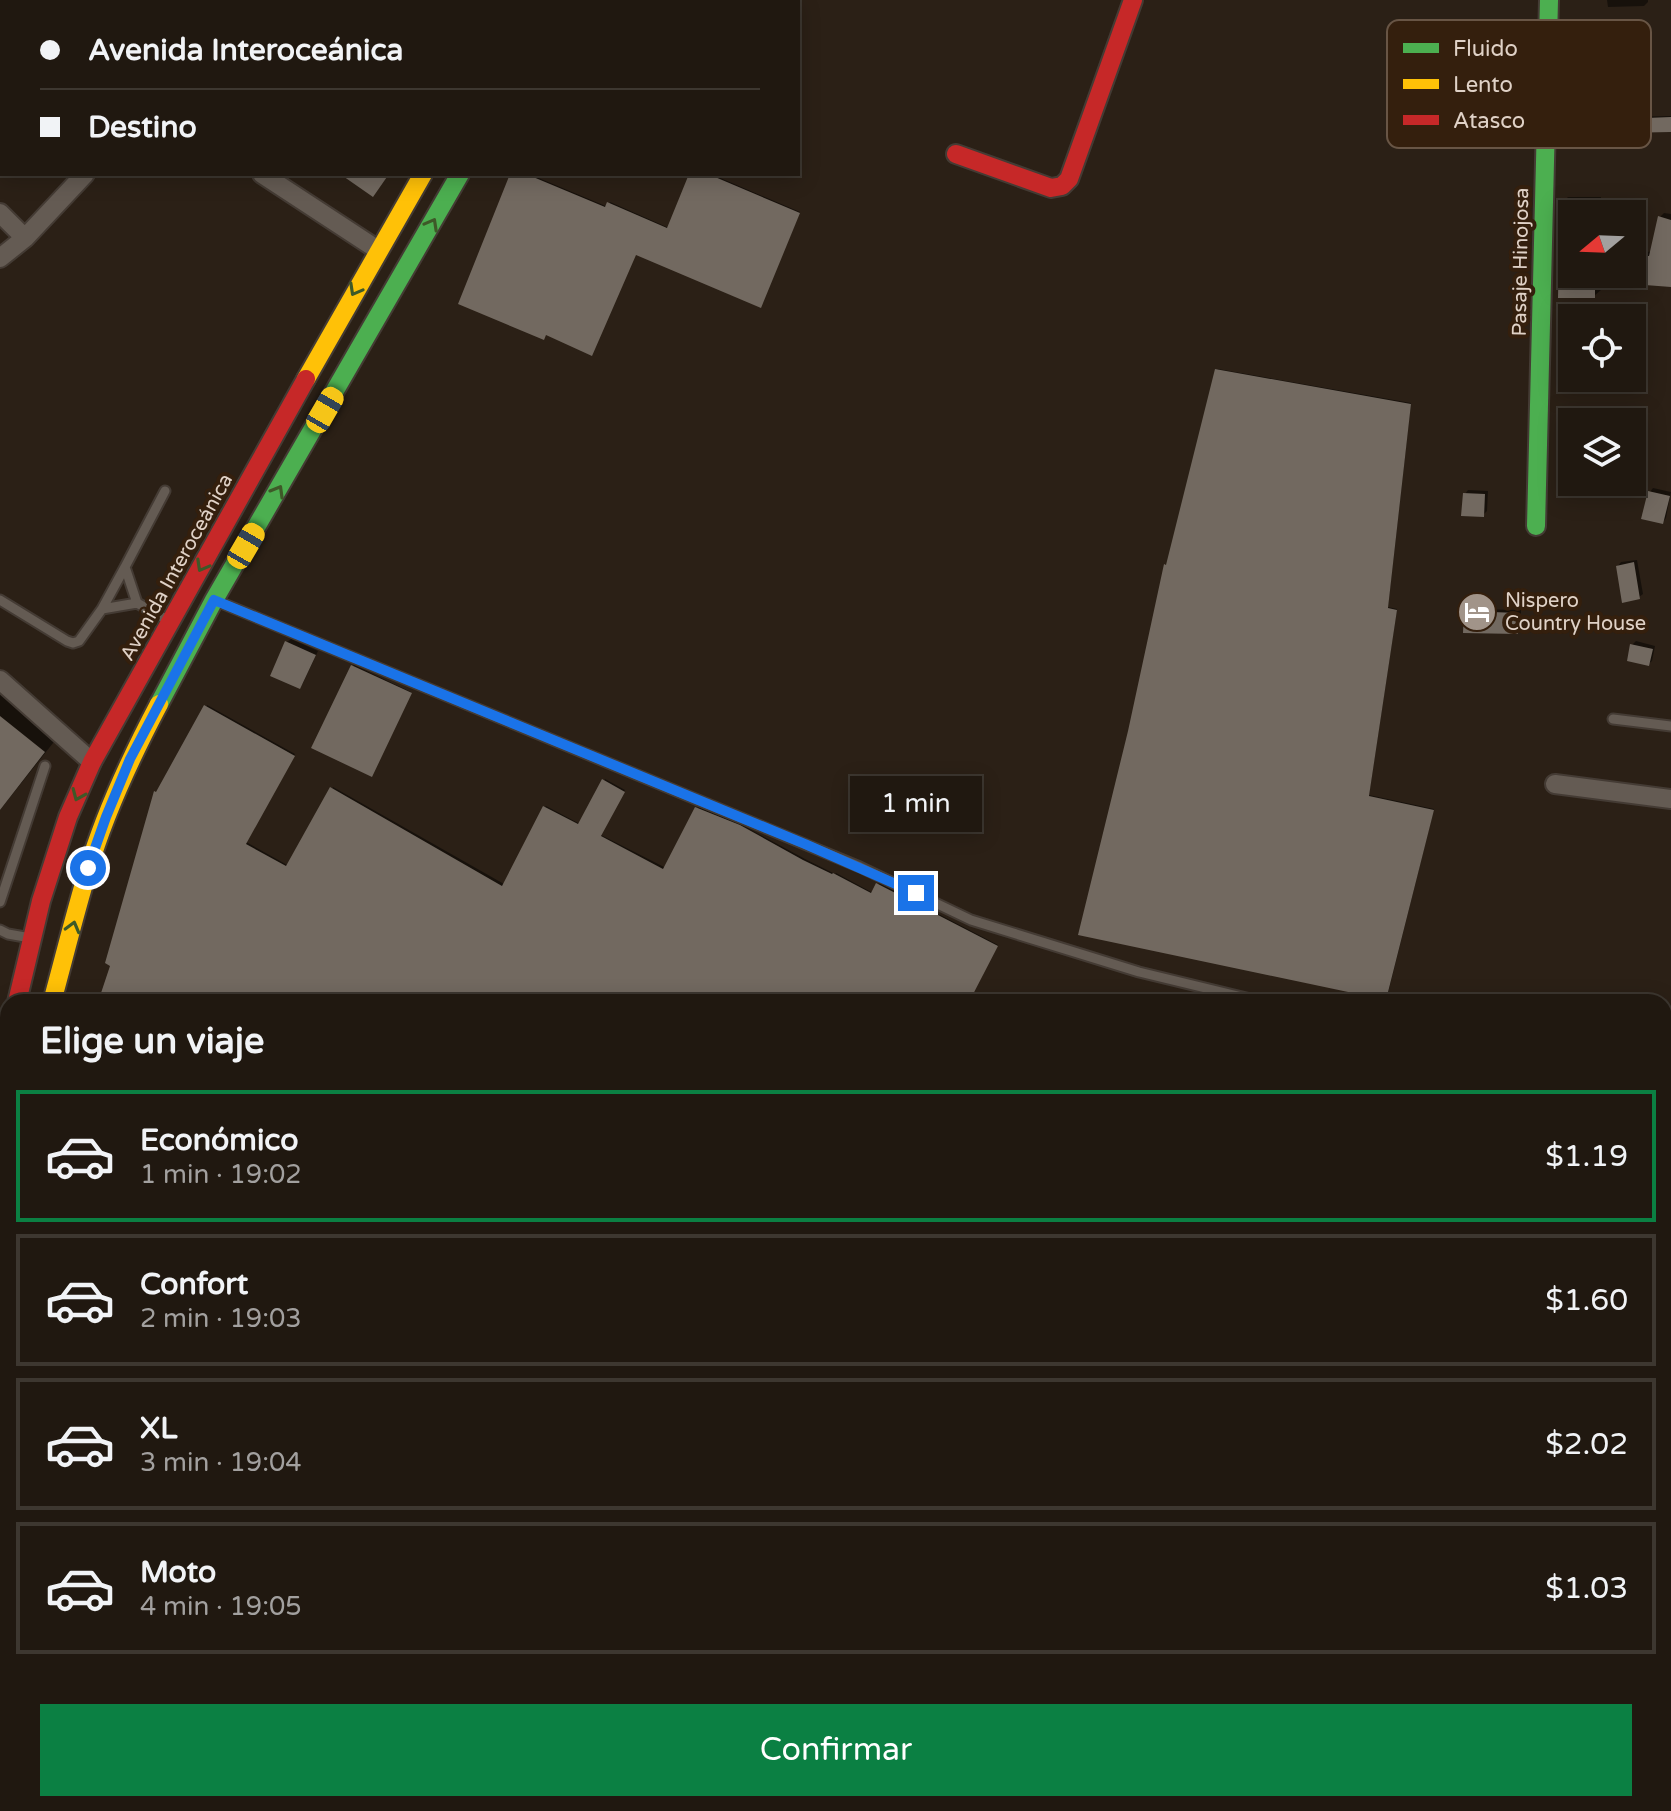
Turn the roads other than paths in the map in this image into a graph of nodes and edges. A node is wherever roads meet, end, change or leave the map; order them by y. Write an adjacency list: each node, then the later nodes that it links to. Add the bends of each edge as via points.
1 (1133, 0): 5 (main road, via 1069,179 1062,186 1051,188)
2 (1549, 0): 3 (main road, Pasaje Hinojosa)
3 (1549, 20)
4 (1545, 148): 15 (main road, Pasaje Hinojosa)
5 (956, 154)
6 (83, 176): 11 (street)
7 (265, 176): 12 (street)
8 (422, 176): 12 (main road, Avenida Interoceánica)
9 (459, 176): 18 (main road, one-way to 9)
10 (0, 213): 11 (street)
11 (25, 238): 13 (street)
12 (378, 250): 21 (main road, Avenida Interoceánica, one-way to 21)
13 (0, 258)
14 (165, 491): 16 (lane)
15 (1536, 526)
16 (125, 567): 19 (lane); 20 (lane)
17 (0, 600): 20 (lane, via 73,643)
18 (214, 600): 33 (main road, one-way to 18, via 106,817 130,759); 34 (lane, via 860,867 971,920)
19 (137, 603): 20 (lane); 21 (lane)
20 (102, 609)
21 (170, 622): 25 (main road, Avenida Interoceánica)
22 (0, 680): 25 (street)
23 (1613, 719): 24 (lane)
24 (1671, 726)
25 (92, 762): 31 (main road, Avenida Interoceánica, one-way to 31, via 68,817)
26 (45, 766): 29 (lane)
27 (1555, 784): 28 (street)
28 (1671, 799)
29 (0, 902)
30 (0, 930): 31 (lane)
31 (32, 939): 32 (main road, Avenida Interoceánica)
32 (19, 994)
33 (54, 994)
34 (1230, 994)

